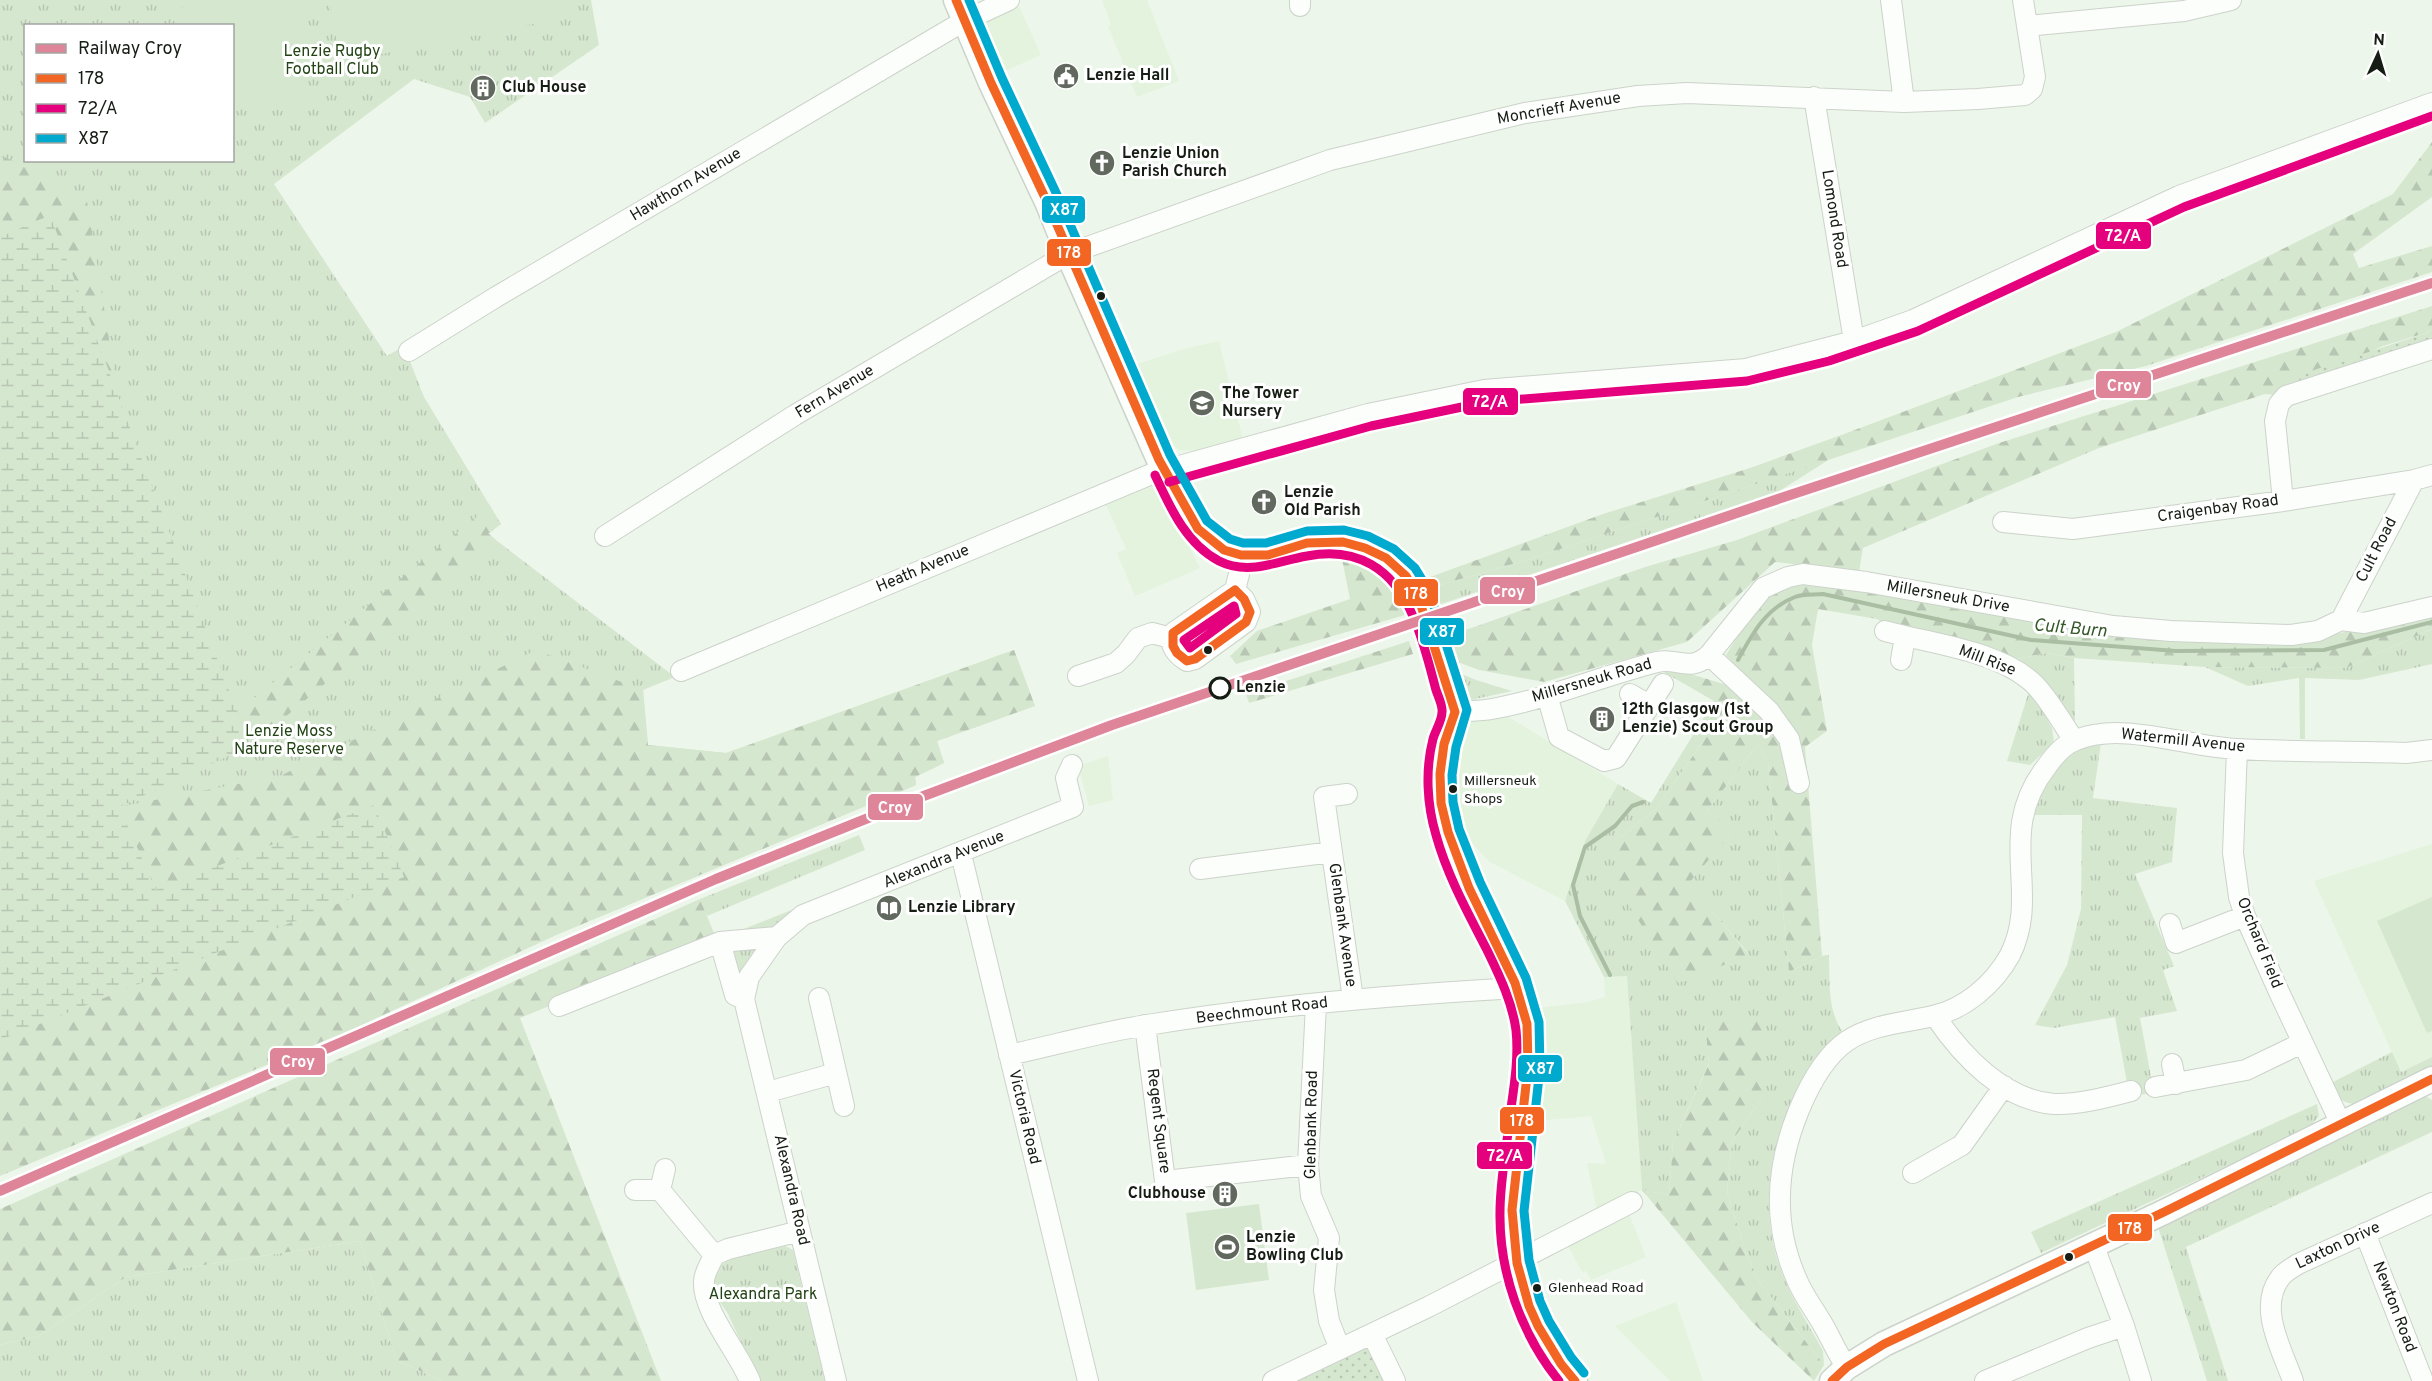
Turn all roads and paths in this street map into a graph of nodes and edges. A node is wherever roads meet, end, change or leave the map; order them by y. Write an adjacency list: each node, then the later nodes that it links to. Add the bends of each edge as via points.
1 (1009, 0): 5 (street, Hawthorn Avenue)
2 (1891, 0): 8 (street)
3 (2023, 0): 6 (street)
4 (2230, 0): 6 (street, via 2184,11)
5 (960, 10): 10 (main road); 13 (street, Hawthorn Avenue)
6 (2027, 26): 8 (street, Moncrieff Avenue, via 2035,77 2025,94)
7 (1814, 98): 8 (street, Moncrieff Avenue); 10 (street, Moncrieff Avenue, via 1687,93 1627,97 1525,113 1330,160); 11 (street, Lomond Road)
8 (1904, 102)
9 (2432, 103): 11 (street, Heath Avenue, via 2179,196 1913,320)
10 (1068, 254): 14 (main road); 18 (street, Fern Avenue, via 795,415)
11 (1854, 341): 14 (street, Heath Avenue, via 1746,369 1484,390 1368,414)
12 (2432, 349): 16 (street, via 2286,396 2279,404 2275,421)
13 (409, 351)
14 (1166, 470): 19 (main road, via 1198,529 1224,550); 28 (street, Heath Avenue)
15 (2423, 477): 16 (street, Craigenbay Road); 22 (street, Cult Road)
16 (2283, 501): 17 (street, Craigenbay Road, via 2073,530)
17 (2003, 522)
18 (605, 536)
19 (1241, 555): 20 (street); 34 (main road, via 1268,555 1306,543 1343,542 1386,558 1406,576 1418,596)
20 (1235, 590): 25 (street); 25 (street, via 1250,612 1236,631 1187,661 1173,647)
21 (2432, 607): 22 (street, Millersneuk Drive, via 2364,623)
22 (2341, 620): 26 (street, Millersneuk Drive, via 2318,631 2291,635 2171,631 2113,626 1803,574 1763,588)
23 (1885, 631): 24 (street, Mill Rise)
24 (1905, 637): 27 (street); 35 (street, Mill Rise, via 1967,652 2019,672 2035,685)
25 (1171, 638): 29 (street, via 1152,633 1138,638 1116,663)
26 (1709, 655): 32 (street, Millersneuk Road, via 1690,665 1660,661); 39 (street, via 1769,711 1789,739)
27 (1901, 660)
28 (681, 671)
29 (1078, 676)
30 (1662, 684): 33 (street)
31 (1630, 694): 33 (street)
32 (1546, 695): 33 (street, via 1558,736 1604,761 1616,758); 34 (street, Millersneuk Road, via 1491,709)
33 (1649, 705)
34 (1455, 712): 48 (main road, via 1438,776 1442,816 1460,869)
35 (2074, 740): 36 (street, Watermill Avenue, via 2118,733); 54 (street, via 2037,777 2021,815 2021,905 2011,953 1979,992)
36 (2237, 749): 37 (street, Watermill Avenue, via 2406,753); 44 (street, Orchard Field, via 2234,864)
37 (2432, 750)
38 (1072, 765): 42 (street, Alexandra Avenue, via 1066,778 1073,807)
39 (1799, 783)
40 (1347, 794): 41 (street, Glenbank Avenue, via 1324,797)
41 (1332, 852): 43 (street, Glenbank Avenue); 51 (street, Glenbank Avenue)
42 (961, 854): 46 (street, Alexandra Avenue, via 803,915); 57 (street, Victoria Road)
43 (1200, 869)
44 (2245, 916): 45 (street, via 2176,943); 56 (street, Orchard Field)
45 (2170, 924)
46 (777, 937): 47 (street); 50 (street, Alexandra Avenue, via 749,977)
47 (720, 942): 50 (street, Alexandra Road, via 735,995); 53 (street)
48 (1517, 988): 51 (street, Beechmount Road); 79 (main road, via 1527,1025 1528,1065 1511,1218)
49 (819, 998): 59 (street)
50 (744, 999): 65 (street, Alexandra Road)
51 (1353, 999): 52 (street, Beechmount Road)
52 (1316, 1004): 55 (street, Beechmount Road); 68 (street, Glenbank Road)
53 (559, 1006)
54 (1935, 1016): 62 (street, via 1958,1047); 83 (street, via 1879,1027 1838,1048 1805,1097 1784,1154 1779,1203 1784,1243 1797,1282)
55 (1145, 1025): 57 (street, Beechmount Road); 68 (street, Regent Square, via 1165,1181)
56 (2302, 1043): 61 (street, via 2246,1070); 67 (street, Orchard Field)
57 (1009, 1055): 86 (street, Victoria Road)
58 (2172, 1064): 61 (street)
59 (836, 1073): 65 (street); 66 (street)
60 (2432, 1080): 67 (main road)
61 (2176, 1083): 63 (street)
62 (2004, 1086): 64 (street, via 2035,1101 2055,1104 2110,1088); 70 (street, via 1962,1145)
63 (2155, 1087)
64 (2131, 1091)
65 (768, 1092): 75 (street, Alexandra Road)
66 (844, 1106)
67 (2341, 1124): 77 (main road)
68 (1308, 1165): 82 (street, Glenbank Road, via 1311,1196 1329,1238 1324,1290 1329,1321)
69 (665, 1169): 72 (street)
70 (1913, 1173)
71 (635, 1190): 72 (street)
72 (660, 1190): 78 (street)
73 (1632, 1202): 79 (street)
74 (2432, 1203): 76 (street, Laxton Drive)
75 (800, 1231): 78 (street); 85 (street, Alexandra Road)
76 (2365, 1233): 92 (street, Laxton Drive, via 2298,1263 2275,1287 2271,1319); 93 (street, Newton Road)
77 (2093, 1244): 80 (street); 83 (main road, via 1884,1344)
78 (714, 1255): 84 (street, via 704,1279 706,1304)
79 (1516, 1262): 81 (street); 89 (main road, via 1538,1325)
80 (2124, 1326): 90 (street); 91 (street)
81 (1372, 1334): 82 (street); 88 (street)
82 (1340, 1348): 87 (street)
83 (1840, 1374)
84 (750, 1381)
85 (836, 1381)
86 (1088, 1381)
87 (1272, 1381)
88 (1395, 1381)
89 (1575, 1381)
90 (1985, 1381)
91 (2141, 1381)
92 (2294, 1381)
93 (2423, 1381)

